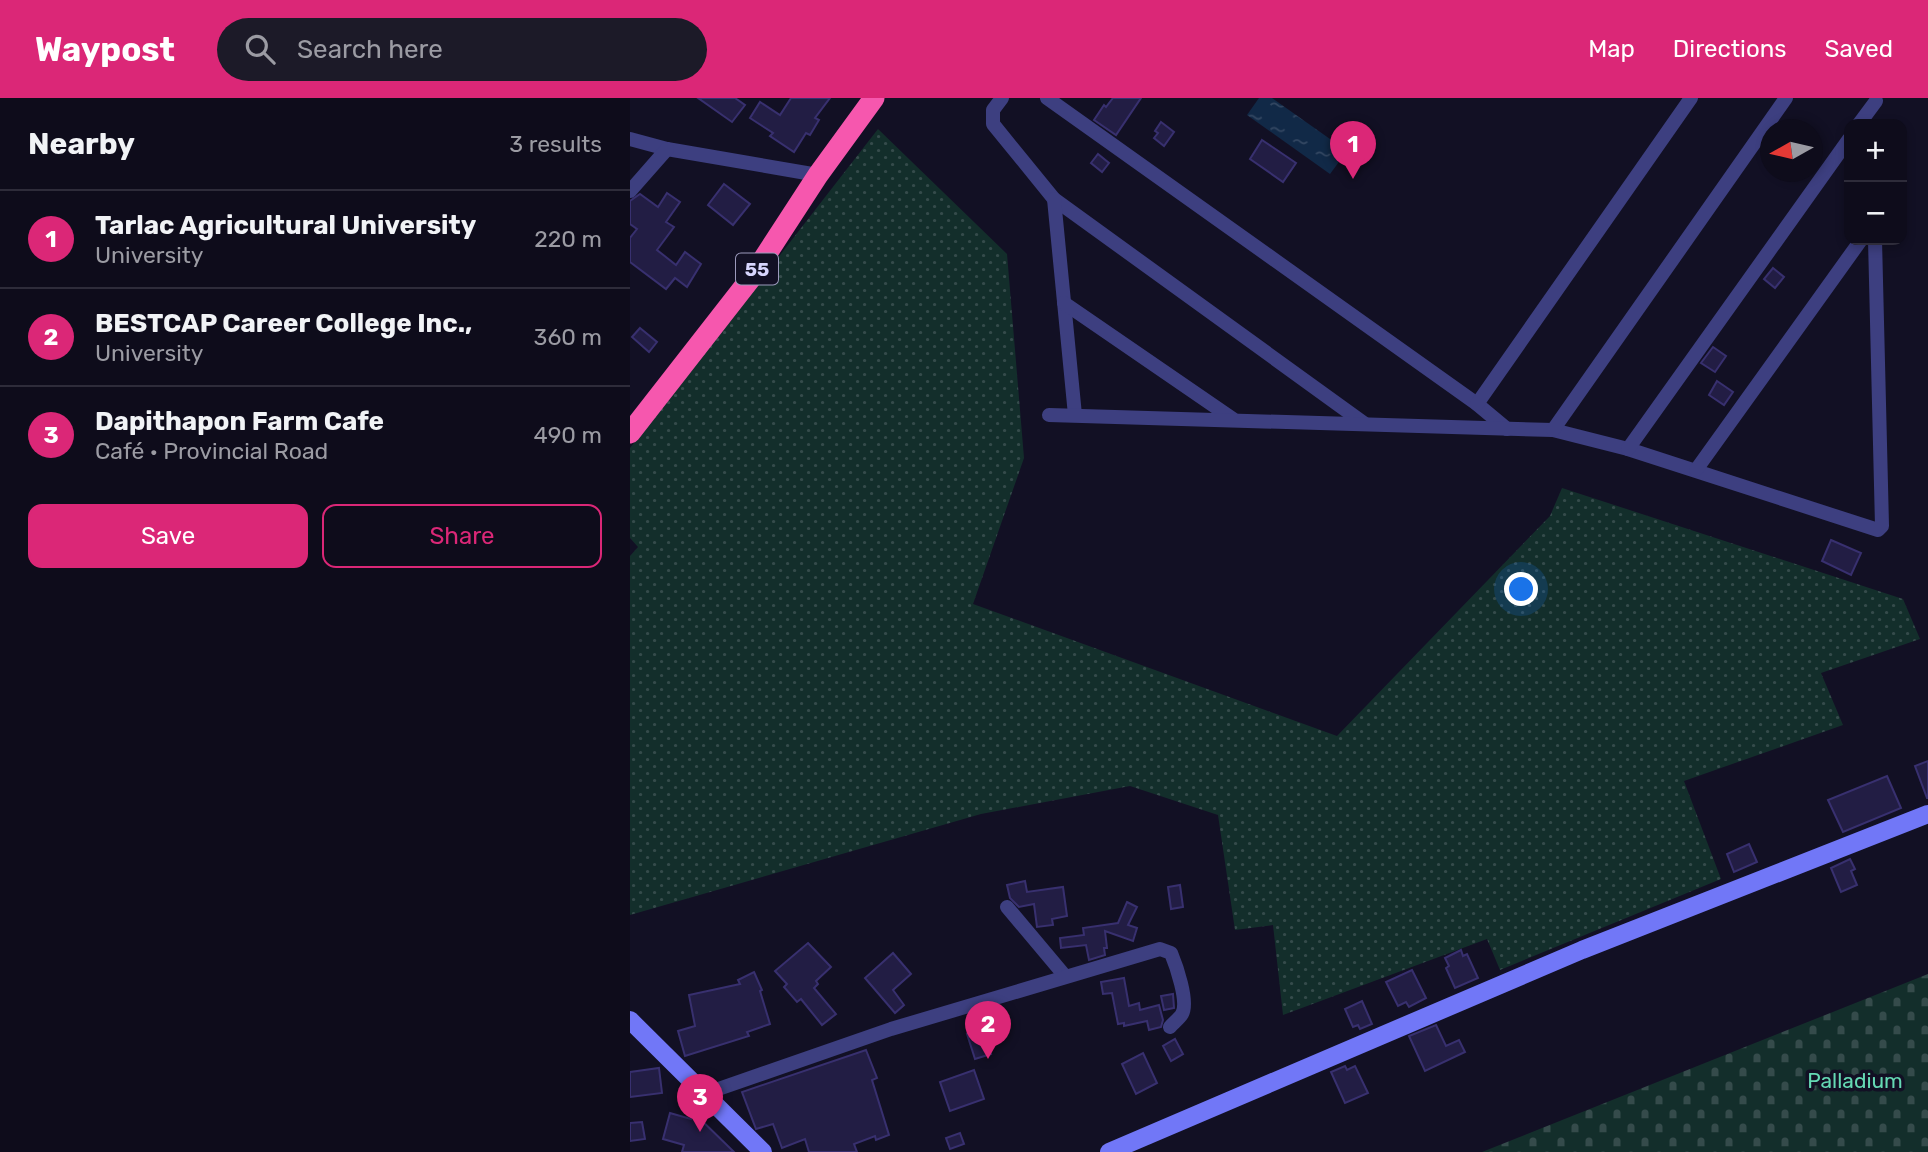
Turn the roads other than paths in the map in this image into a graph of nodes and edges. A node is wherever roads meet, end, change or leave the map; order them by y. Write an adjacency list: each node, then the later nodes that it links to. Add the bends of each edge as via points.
1 (874, 98): 12 (highway, 55)
2 (1002, 98): 14 (street, via 993,110 993,124)
3 (1046, 98): 18 (street)
4 (1691, 98): 18 (street)
5 (1786, 98): 24 (street)
6 (1876, 100): 7 (street); 8 (street)
7 (1863, 119)
8 (1876, 119)
9 (630, 139): 11 (street)
10 (1844, 146): 26 (street)
11 (667, 149): 12 (street); 13 (street)
12 (818, 175): 25 (highway, 55, via 751,278)
13 (630, 191)
14 (1054, 199): 17 (street); 22 (street)
15 (1857, 245): 27 (street)
16 (1875, 245): 27 (street, via 1880,528)
17 (1064, 303): 20 (street); 21 (street)
18 (1476, 404): 23 (street)
19 (1049, 415): 20 (street)
20 (1075, 415): 21 (street)
21 (1234, 420): 22 (street)
22 (1366, 424): 23 (street)
23 (1507, 429): 24 (street)
24 (1553, 430): 26 (street)
25 (630, 433)
26 (1628, 449): 27 (street)
27 (1696, 470)
28 (1928, 814): 36 (street, via 1582,950)
29 (1007, 907): 30 (street)
30 (1065, 976): 32 (street, via 1160,949 1171,953 1184,1004); 34 (street, via 891,1029)
31 (630, 1020): 33 (street)
32 (1170, 1027)
33 (637, 1034): 34 (street)
34 (704, 1094): 35 (street)
35 (763, 1152)
36 (1110, 1152)

